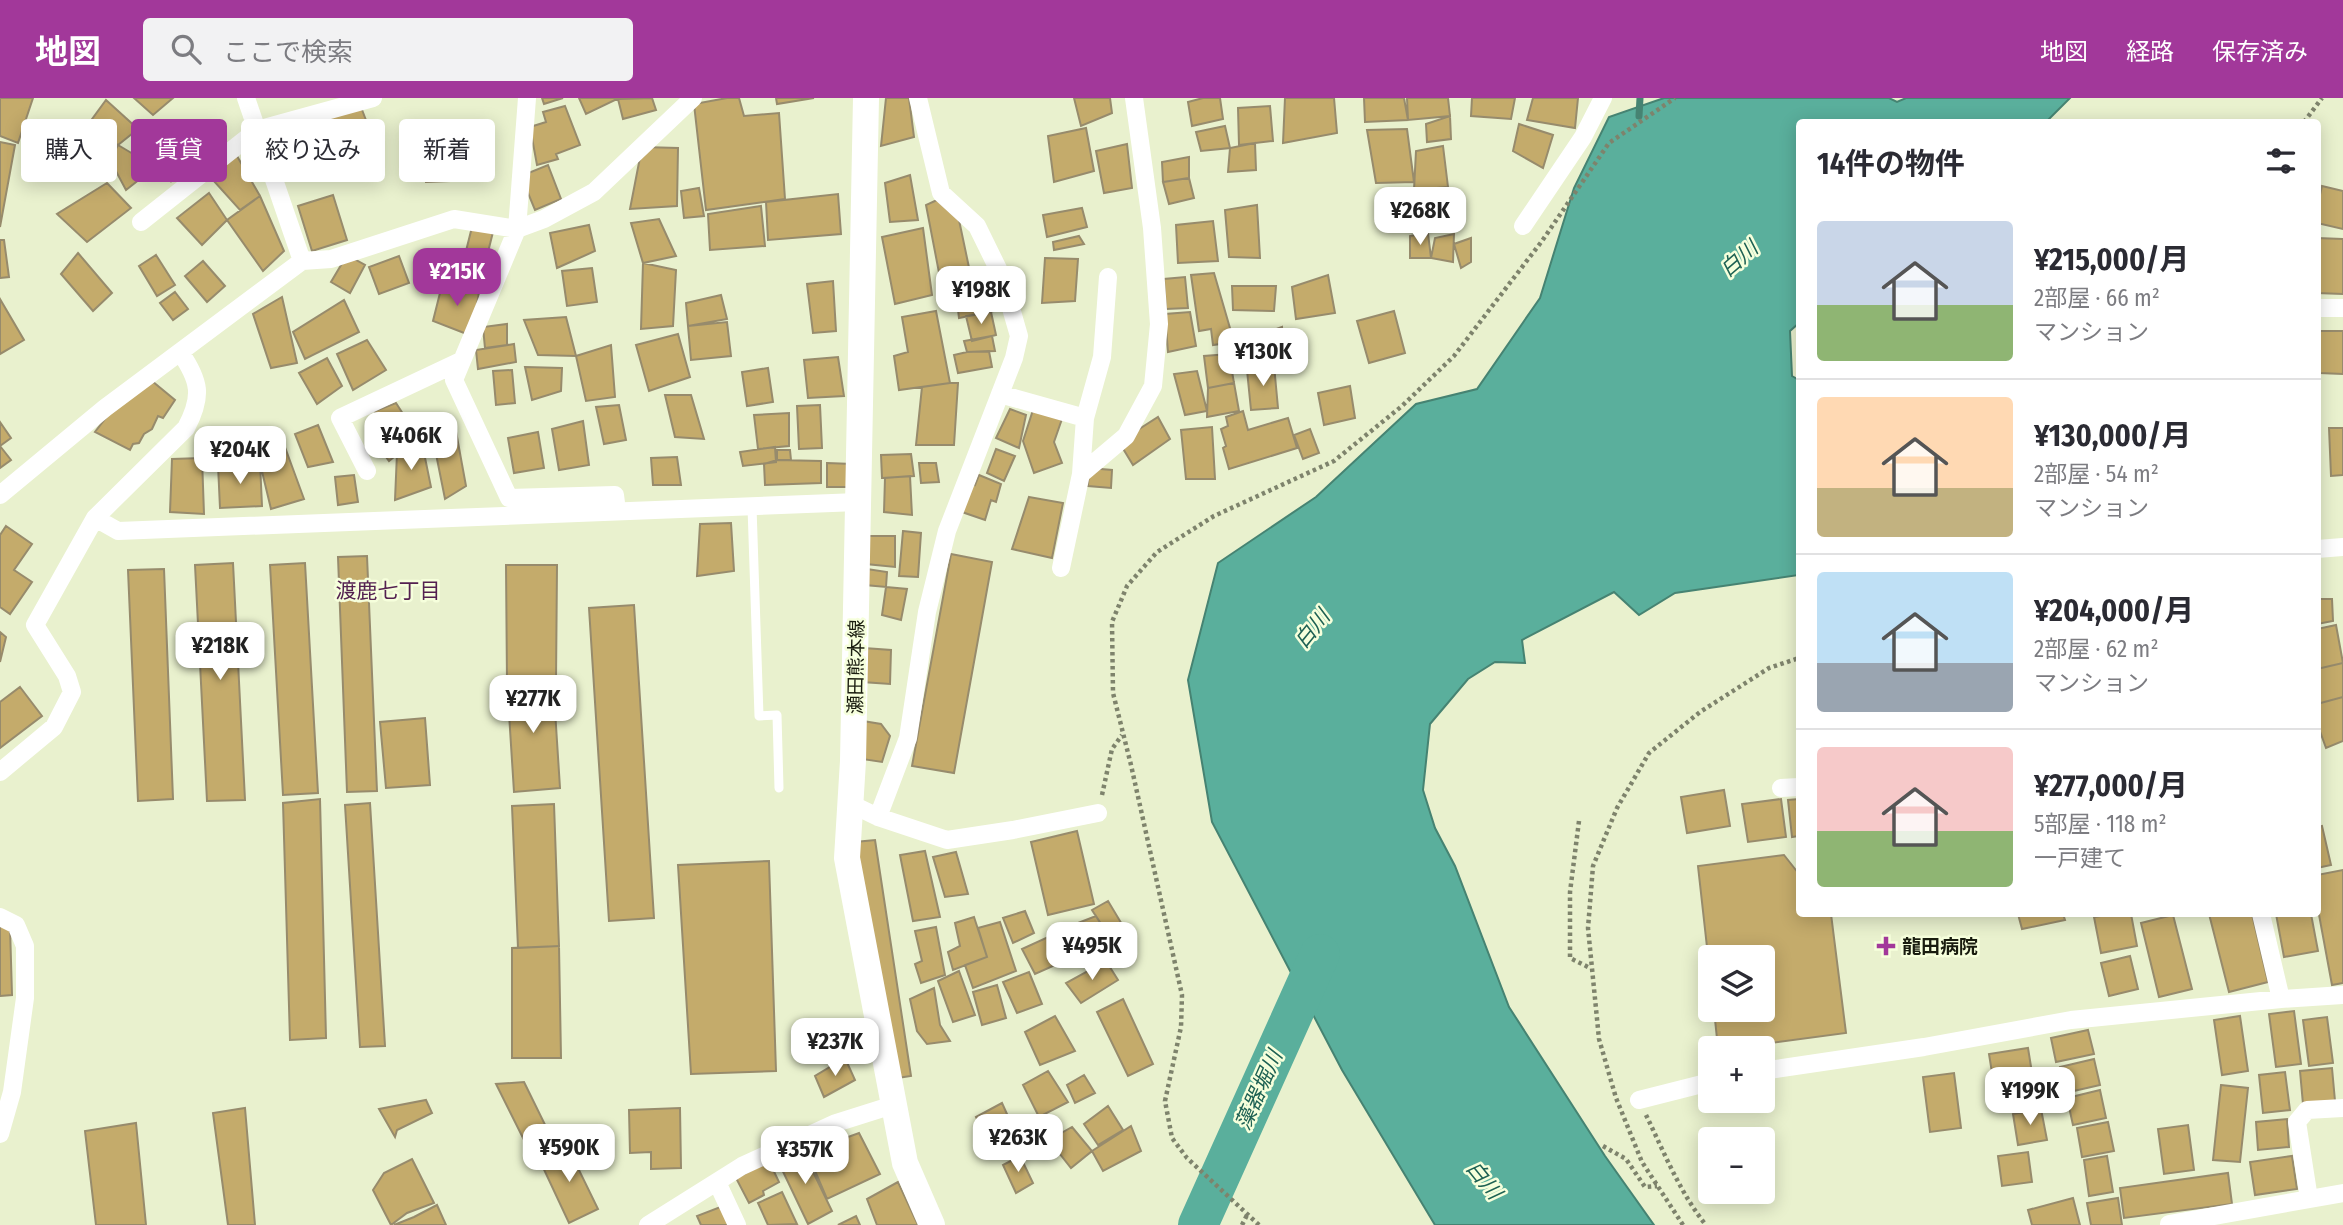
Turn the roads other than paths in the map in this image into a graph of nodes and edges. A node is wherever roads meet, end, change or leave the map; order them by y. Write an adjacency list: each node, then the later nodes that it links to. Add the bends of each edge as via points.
1 (246, 98): 9 (street)
2 (373, 98): 10 (street)
3 (527, 98): 15 (street)
4 (693, 98): 15 (street, via 594,192)
5 (866, 98): 27 (main road, 瀬田熊本線)
6 (918, 98): 22 (street, via 940,193 977,226 1002,277 1019,336)
7 (1134, 98): 25 (street, via 1152,228 1159,324 1153,386 1126,436)
8 (1603, 98): 14 (street, via 1583,137)
9 (253, 119)
10 (297, 119)
11 (241, 143): 13 (street)
12 (275, 182): 16 (street)
13 (141, 222)
14 (1523, 226)
15 (517, 229): 16 (street, via 454,219 331,259); 21 (street)
16 (302, 261): 20 (street)
17 (1108, 277): 23 (street, via 1102,357)
18 (2321, 307): 19 (street)
19 (2343, 308)
20 (180, 352): 26 (street); 30 (street, via 195,374 195,411 186,428)
21 (461, 361): 24 (street, via 341,418); 29 (street, via 453,380 509,498 615,495)
22 (1000, 394): 23 (street); 38 (street, via 947,531 927,611 908,738)
23 (1086, 418): 25 (street)
24 (367, 471)
25 (1080, 474): 33 (street)
26 (0, 495)
27 (858, 502): 28 (street); 36 (main road, 瀬田熊本線)
28 (752, 507): 29 (street); 35 (lane, via 760,716 777,715)
29 (617, 511): 30 (street, via 118,531)
30 (95, 518): 34 (street, via 35,625 72,692 54,727)
31 (2343, 547): 32 (street)
32 (2321, 549)
33 (1061, 568)
34 (0, 772)
35 (779, 788)
36 (850, 804): 38 (street); 46 (main road, 瀬田熊本線, via 847,858)
37 (1098, 813): 38 (street, via 947,840)
38 (878, 817)
39 (0, 917): 48 (street, via 16,925 25,946 24,998 12,1092)
40 (2262, 917): 42 (street)
41 (2343, 995): 42 (street)
42 (2281, 999): 43 (street, via 2071,1020)
43 (1775, 1069)
44 (1698, 1085): 45 (street)
45 (1639, 1100)
46 (893, 1105): 49 (street, via 836,1123); 55 (main road, 瀬田熊本線, via 905,1163)
47 (2343, 1108): 51 (street, via 2307,1110 2297,1122)
48 (0, 1134)
49 (717, 1181): 53 (street); 54 (street)
50 (2343, 1194): 51 (street)
51 (2309, 1199): 52 (street)
52 (2169, 1224)
53 (648, 1225)
54 (737, 1225)
55 (932, 1225)

